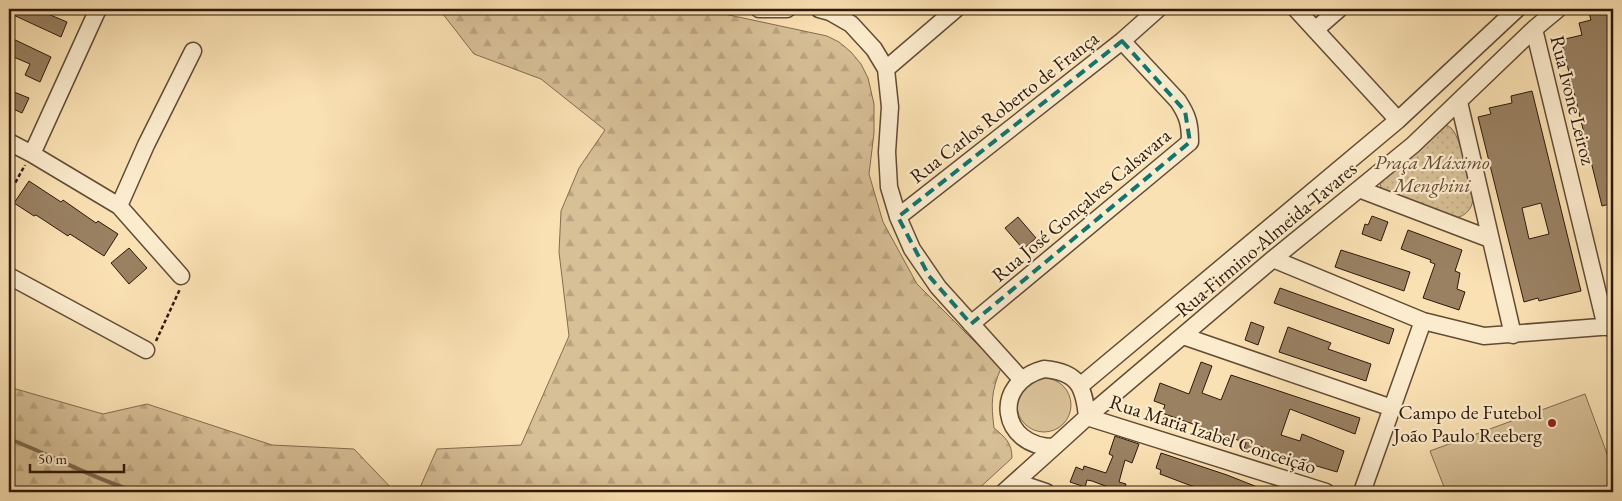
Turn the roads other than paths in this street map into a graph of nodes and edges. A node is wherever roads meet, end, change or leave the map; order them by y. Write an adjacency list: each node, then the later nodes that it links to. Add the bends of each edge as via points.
1 (98, 9): 19 (street)
2 (759, 9): 3 (street)
3 (787, 9)
4 (819, 9): 15 (street, via 855,28)
5 (956, 9): 15 (street)
6 (1158, 9): 13 (street, Rua Carlos Roberto de França)
7 (1296, 9): 12 (street)
8 (1339, 9): 12 (street)
9 (1517, 9): 17 (street, Rua Firmino Almeida Tavares)
10 (1558, 9): 11 (street, Rua Firmino Almeida Tavares)
11 (1534, 29): 16 (street, Rua Firmino Almeida Tavares); 29 (street, Rua Ivone Leiroz)
12 (1315, 30): 17 (street)
13 (1122, 41): 22 (street, Rua Carlos Roberto de França); 28 (street, Rua José Gonçalves Calsavara, via 1178,101 1190,125 1190,142)
14 (193, 51): 21 (street)
15 (886, 69): 22 (street, via 890,108 887,170)
16 (1459, 102): 20 (street, Rua Firmino Almeida Tavares); 23 (street)
17 (1398, 120): 34 (street, Rua Firmino Almeida Tavares)
18 (9, 142): 19 (street)
19 (32, 154): 21 (street)
20 (1359, 189): 23 (street); 24 (street, Rua Firmino Almeida Tavares)
21 (119, 206): 26 (street)
22 (898, 217): 28 (street, via 920,263)
23 (1490, 239): 30 (street)
24 (1273, 259): 27 (street); 31 (street, Rua Firmino Almeida Tavares)
25 (9, 276): 32 (street)
26 (180, 276)
27 (1423, 321): 30 (street, via 1484,336); 35 (street)
28 (971, 324): 33 (street)
29 (1610, 327): 30 (street)
30 (1513, 335)
31 (1182, 336): 35 (street); 36 (street, Rua Firmino Almeida Tavares)
32 (146, 350)
33 (1021, 379): 34 (street, via 1031,372 1058,370); 37 (street, via 1009,401 1013,425 1030,443)
34 (1080, 386): 36 (street, via 1085,396)
35 (1392, 408): 41 (street)
36 (1087, 416): 37 (street, Rua Firmino Almeida Tavares); 40 (street, Rua Maria Izabel Conceição)
37 (1054, 447): 38 (street, Rua Firmino Almeida Tavares)
38 (1010, 487): 39 (street)
39 (1046, 492)
40 (1326, 492)
41 (1362, 492)

